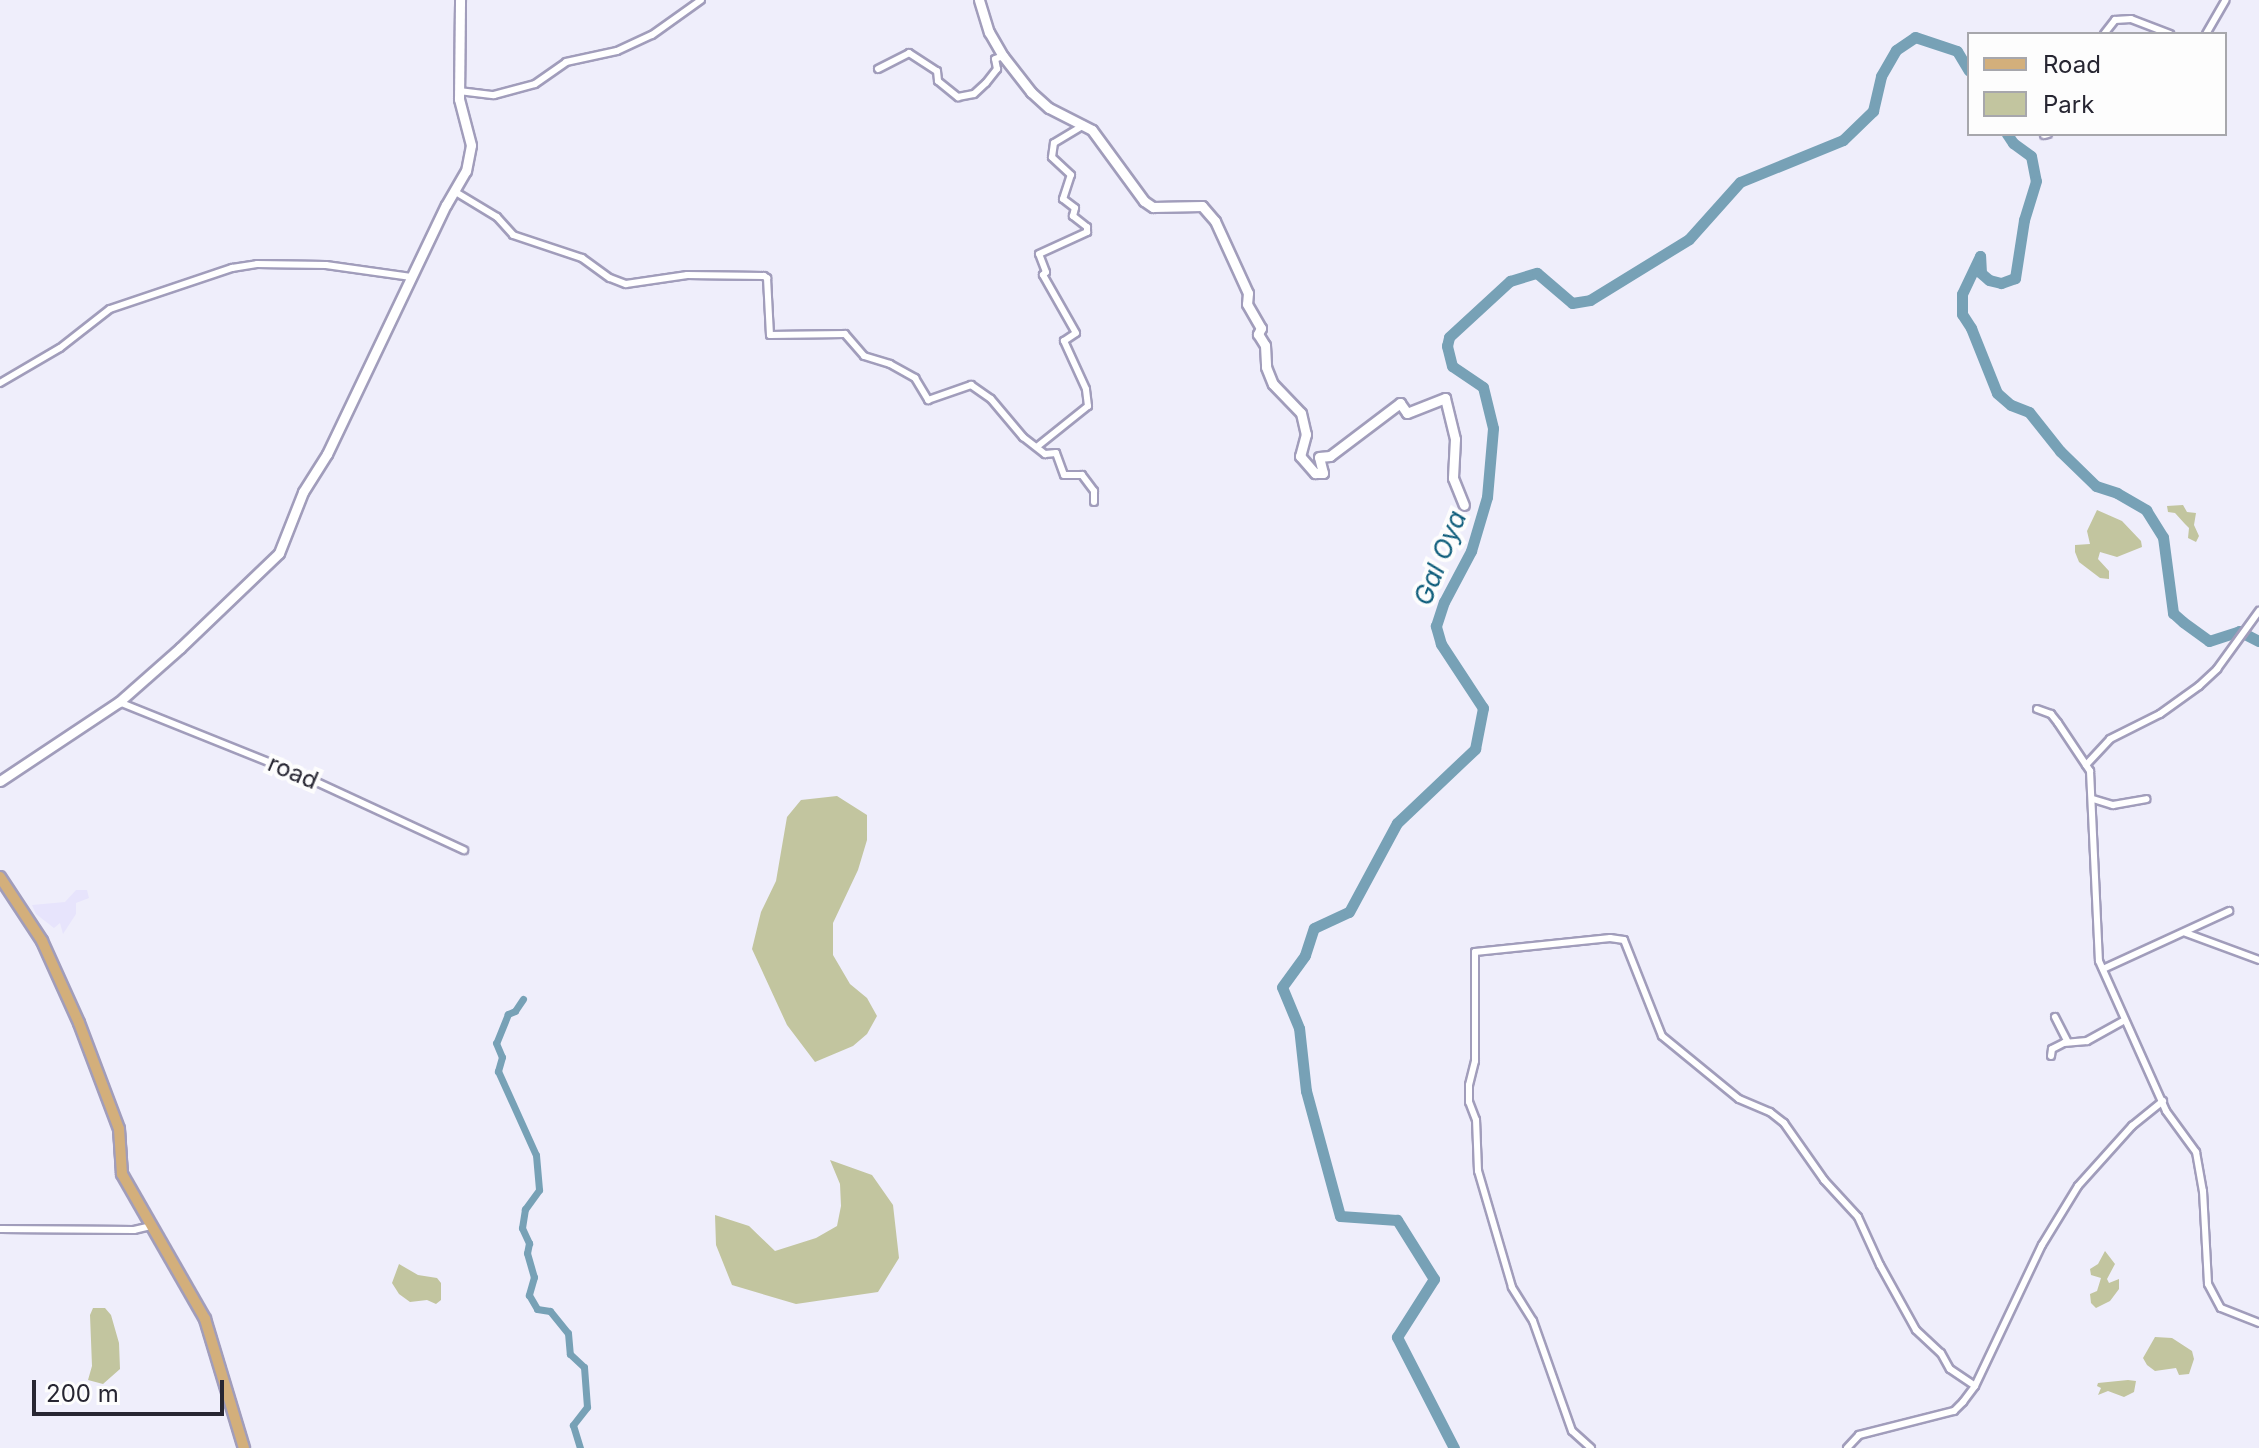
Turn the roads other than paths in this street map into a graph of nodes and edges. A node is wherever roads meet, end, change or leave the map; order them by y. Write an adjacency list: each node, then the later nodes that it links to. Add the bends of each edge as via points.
1 (460, 0): 10 (main road)
2 (701, 0): 10 (street, via 652,35 617,51 566,62 535,84 494,95)
3 (979, 0): 8 (main road)
4 (2226, 0): 7 (street)
5 (2106, 32): 6 (street, via 2115,20 2131,19)
6 (2165, 32)
7 (2207, 32)
8 (1003, 56): 9 (street, via 995,59 997,69 980,88 958,97 938,81 937,71 909,53); 11 (main road, via 1049,108)
9 (878, 69)
10 (459, 91): 12 (main road, via 471,145 466,171)
11 (1084, 125): 15 (street, via 1054,143 1052,157 1071,175 1063,199 1075,208 1073,216 1087,232 1039,254 1043,275 1076,333 1064,341 1086,389 1088,406); 17 (main road, via 1144,201 1153,207 1202,206 1215,221 1261,328 1258,334 1273,384 1301,413 1306,434 1300,456 1315,473 1323,473 1319,457 1330,456 1400,403 1407,413 1445,398 1455,439 1453,478)
12 (454, 191): 13 (main road); 15 (street, via 497,217 513,235 582,258 626,284 687,275 764,276 770,335 845,334 864,356 915,378 928,400 971,385)
13 (411, 277): 14 (street, via 326,265 232,268 110,309 60,348); 19 (main road, via 327,454 303,492 279,553)
14 (0, 383)
15 (1038, 446): 16 (street, via 1045,454 1056,453 1064,475 1082,475 1094,491)
16 (1094, 502)
17 (1464, 505)
18 (2258, 613): 21 (street, via 2212,675 2185,699 2110,739)
19 (119, 702): 22 (main road); 25 (street, road, via 308,778)
20 (2037, 709): 21 (street, via 2051,714)
21 (2086, 765): 23 (street)
22 (0, 781)
23 (2093, 799): 24 (street, via 2113,805); 30 (street, via 2095,913)
24 (2146, 799)
25 (464, 850)
26 (0, 877): 36 (main road, via 42,941 68,998 119,1129 122,1174)
27 (2229, 911): 28 (street)
28 (2186, 933): 29 (street); 30 (street)
29 (2259, 960)
30 (2103, 969): 32 (street)
31 (2055, 1017): 33 (street)
32 (2125, 1020): 33 (street, via 2087,1041); 35 (street)
33 (2068, 1042): 34 (street, via 2052,1049)
34 (2051, 1056)
35 (2163, 1101): 38 (street, via 2199,1160 2211,1292 2221,1308); 39 (street, via 2132,1126 2078,1186 2042,1245)
36 (153, 1225): 37 (street, via 134,1230); 40 (main road, via 205,1319)
37 (0, 1229)
38 (2259, 1323)
39 (1975, 1386): 41 (street, via 1950,1369 1916,1330 1858,1217 1784,1123 1739,1099 1662,1036 1624,940 1475,952 1475,1061 1469,1102 1476,1120 1478,1171 1512,1287 1533,1321 1572,1431); 42 (street, via 1954,1411 1859,1435)
40 (244, 1448)
41 (1591, 1448)
42 (1847, 1448)

